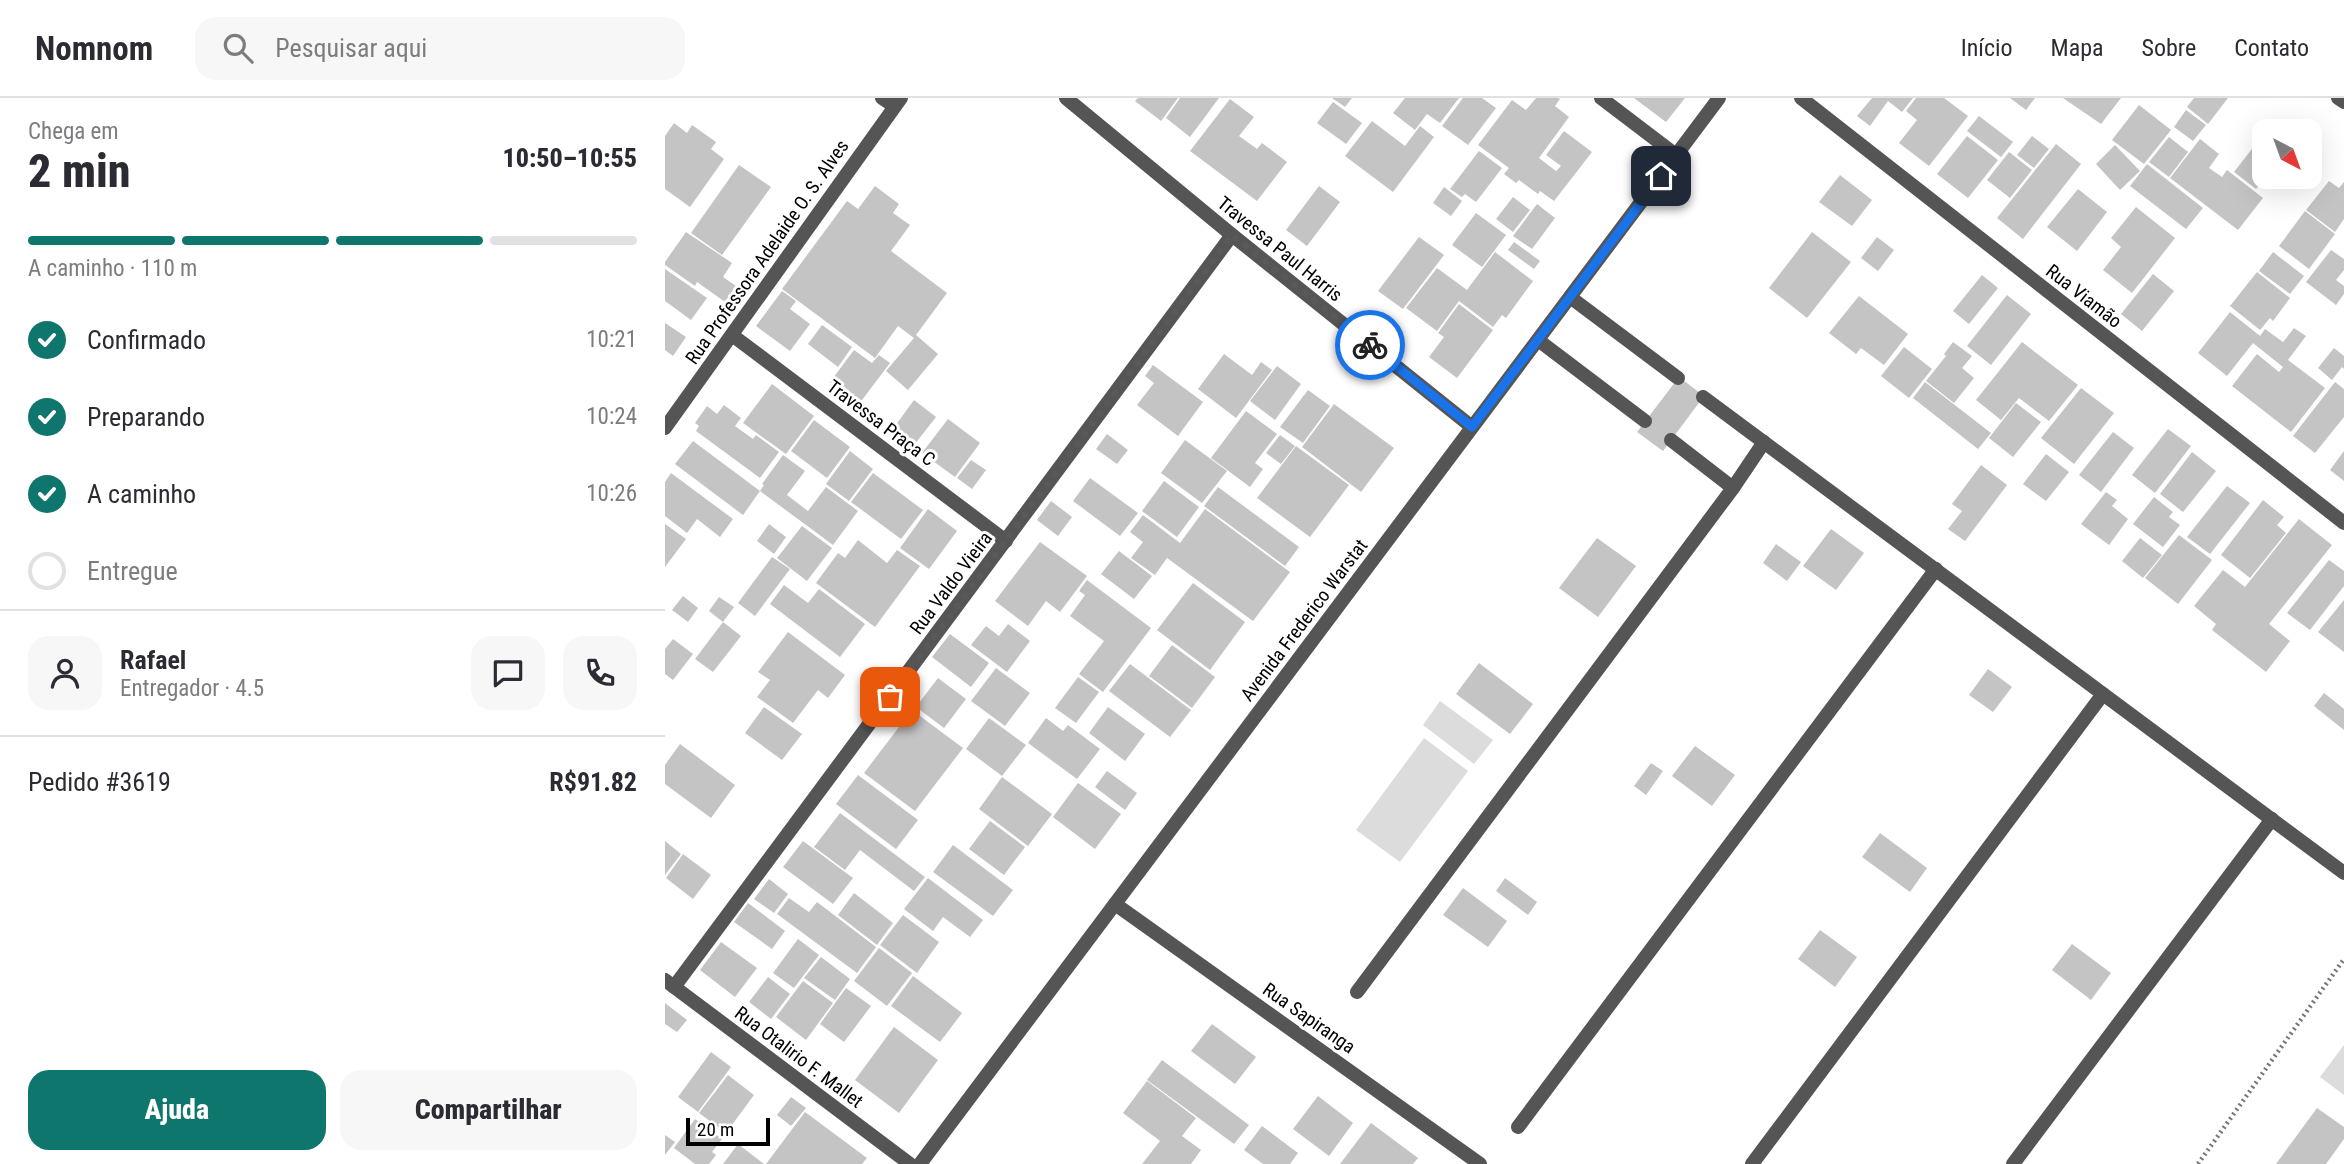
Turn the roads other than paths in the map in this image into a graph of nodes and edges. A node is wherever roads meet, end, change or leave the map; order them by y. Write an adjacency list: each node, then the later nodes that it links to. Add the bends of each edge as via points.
1 (1066, 98): 9 (street, Travessa Paul Harris)
2 (1601, 98): 8 (street)
3 (1719, 98): 8 (street, Avenida Frederico Warstat)
4 (1801, 98): 21 (street, Rua Viamão)
5 (2338, 98): 7 (street)
6 (892, 101): 11 (street, Rua Professora Adelaide O. S. Alves)
7 (2344, 102)
8 (1676, 155): 10 (street, Avenida Frederico Warstat)
9 (1232, 235): 16 (street, Travessa Paul Harris); 22 (street, Rua Valdo Vieira)
10 (1570, 297): 12 (street, Avenida Frederico Warstat); 13 (street)
11 (731, 335): 17 (street, Rua Professora Adelaide O. S. Alves); 22 (street, Travessa Praça C)
12 (1538, 340): 15 (street); 16 (street, Avenida Frederico Warstat)
13 (1678, 378)
14 (1703, 397): 19 (street)
15 (1645, 421)
16 (1472, 427): 27 (street, Avenida Frederico Warstat)
17 (665, 428)
18 (1671, 440): 20 (street)
19 (1764, 442): 20 (street); 23 (street)
20 (1733, 488): 29 (street)
21 (2344, 523)
22 (1006, 541): 28 (street, Rua Valdo Vieira)
23 (1936, 569): 24 (street); 30 (street)
24 (2103, 694): 25 (street); 35 (street)
25 (2272, 819): 26 (street); 36 (street)
26 (2344, 873)
27 (1115, 904): 31 (street, Rua Sapiranga); 33 (street, Avenida Frederico Warstat)
28 (670, 984): 32 (street, Rua Otalirio F. Mallet)
29 (1357, 992)
30 (1518, 1127)
31 (1464, 1159): 34 (street, Rua Sapiranga)
32 (910, 1164)
33 (920, 1164)
34 (1480, 1164)
35 (1752, 1164)
36 (2013, 1164)

